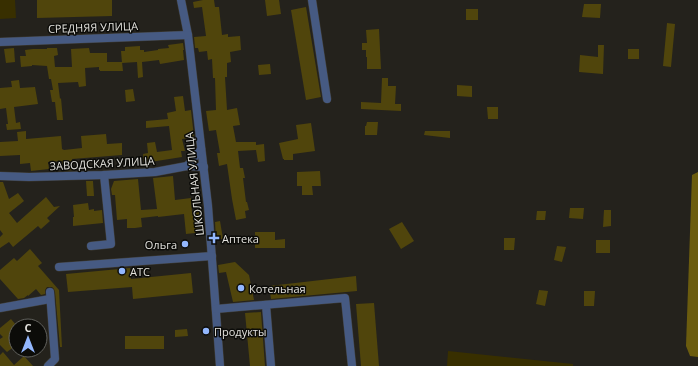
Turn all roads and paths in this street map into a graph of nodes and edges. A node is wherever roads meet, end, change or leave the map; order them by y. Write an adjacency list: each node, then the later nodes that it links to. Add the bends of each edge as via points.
1 (181, 0): 3 (street, ШКОЛЬНАЯ УЛИЦА)
2 (312, 0): 5 (street)
3 (188, 35): 4 (street, СРЕДНЯЯ УЛИЦА); 6 (street, ШКОЛЬНАЯ УЛИЦА)
4 (0, 42)
5 (327, 99)
6 (201, 148): 7 (street); 8 (street, ШКОЛЬНАЯ УЛИЦА)
7 (187, 166): 8 (street, ЗАВОДСКАЯ УЛИЦА); 9 (street, ЗАВОДСКАЯ УЛИЦА, via 155,172)
8 (204, 167): 12 (street, ШКОЛЬНАЯ УЛИЦА)
9 (104, 175): 10 (street, ЗАВОДСКАЯ УЛИЦА); 11 (street, via 112,244)
10 (0, 176)
11 (91, 246)
12 (212, 256): 13 (street); 16 (street, ШКОЛЬНАЯ УЛИЦА)
13 (59, 267)
14 (266, 305): 16 (street); 19 (street); 20 (street, via 345,298)
15 (0, 308): 17 (street, via 50,295 55,359)
16 (216, 309): 18 (street, ШКОЛЬНАЯ УЛИЦА)
17 (48, 366)
18 (220, 366)
19 (271, 366)
20 (352, 366)

